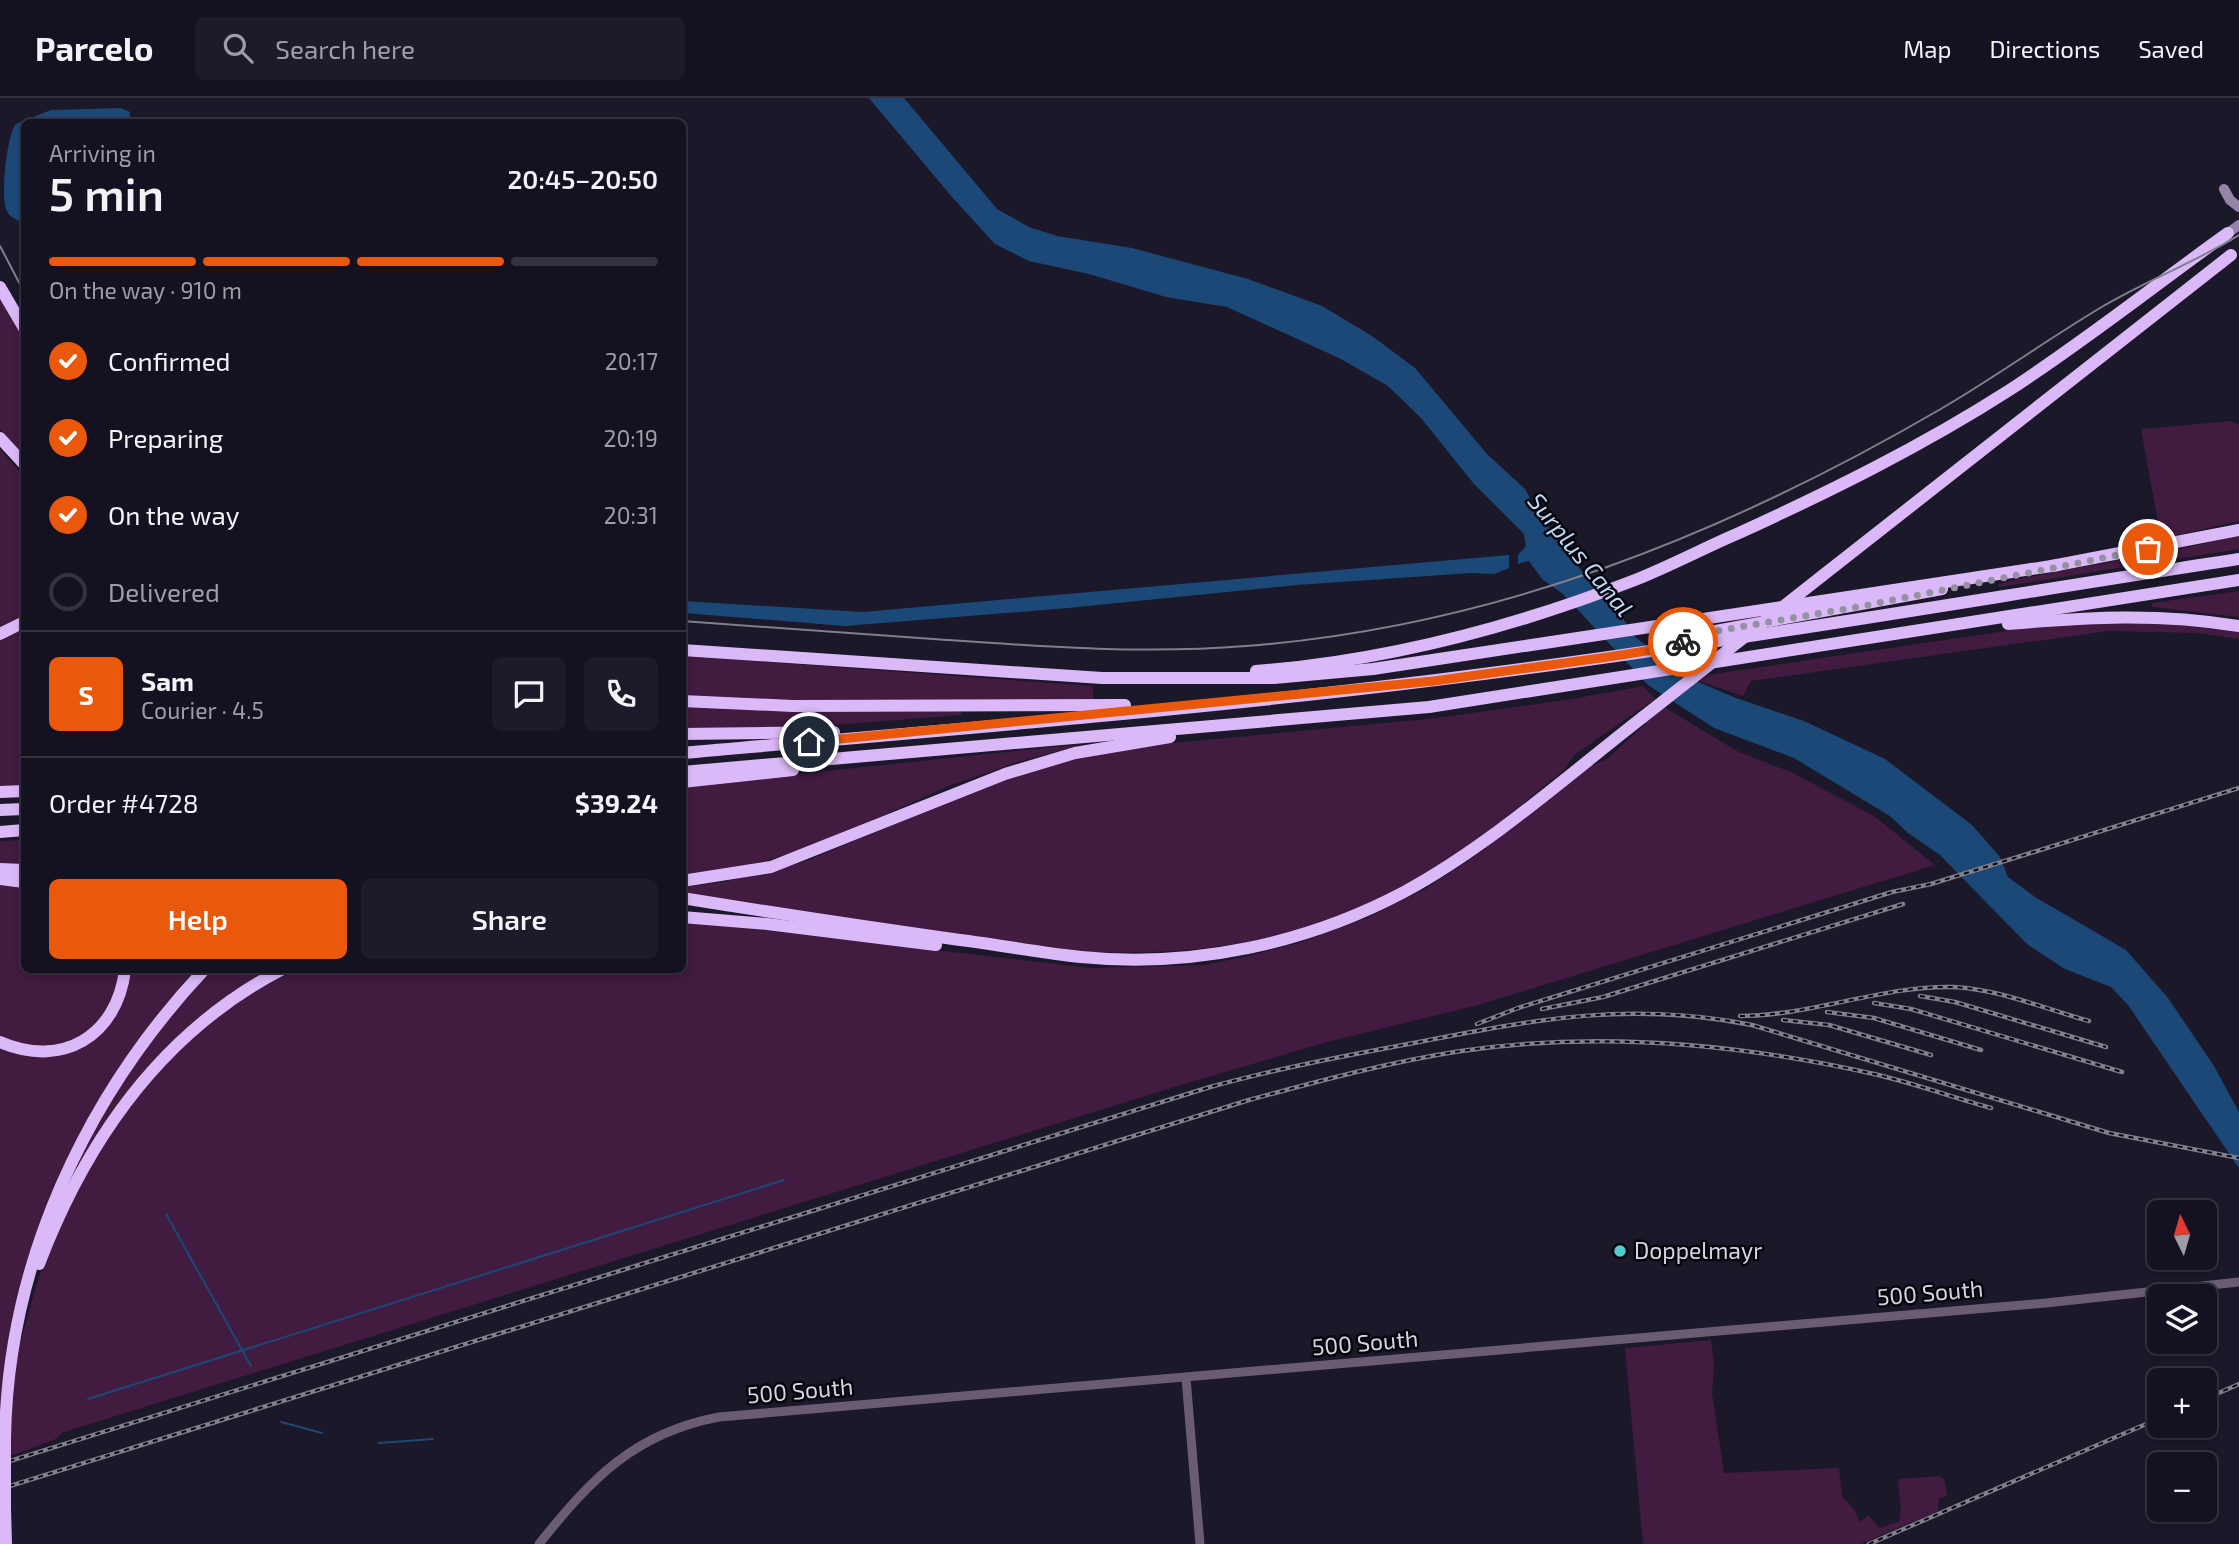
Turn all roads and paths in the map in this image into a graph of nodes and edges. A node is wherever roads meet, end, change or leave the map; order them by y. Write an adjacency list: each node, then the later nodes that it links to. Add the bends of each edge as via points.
1 (2224, 189): 2 (main road)
2 (2239, 207)
3 (2234, 229): 19 (highway, via 2008,391 1884,464 1613,587 1467,636 1353,659 1176,677)
4 (2235, 252): 40 (highway, bridge, via 1643,717 1474,848 1424,881 1316,930 1259,946)
5 (0, 287): 6 (highway)
6 (21, 322)
7 (0, 438): 8 (highway)
8 (21, 461)
9 (2239, 530): 11 (highway)
10 (2239, 559): 17 (highway)
11 (2058, 565): 17 (highway, via 1710,632); 19 (highway, via 1373,669 1286,677)
12 (2239, 581): 15 (highway)
13 (21, 624): 16 (highway)
14 (2239, 626): 15 (highway, via 2158,616 2098,616)
15 (1903, 633): 22 (highway, via 1429,707)
16 (0, 634)
17 (1665, 648): 21 (highway, via 1434,681)
18 (686, 650): 19 (highway)
19 (1102, 678)
20 (686, 701): 21 (highway, via 793,706)
21 (1202, 705): 23 (highway)
22 (1260, 722): 25 (highway); 36 (highway, via 1075,753 1005,774 771,867)
23 (936, 731): 24 (highway); 26 (highway)
24 (686, 734)
25 (907, 751): 27 (highway); 28 (highway, via 861,763)
26 (686, 753)
27 (686, 772)
28 (686, 782)
29 (21, 809): 30 (highway)
30 (0, 810)
31 (21, 830): 32 (highway)
32 (0, 832)
33 (0, 869): 34 (highway)
34 (21, 870)
35 (0, 879): 37 (highway)
36 (686, 880)
37 (21, 881)
38 (686, 901): 40 (highway, via 1080,957)
39 (686, 917): 40 (highway, via 1075,962 1111,964)
40 (1138, 959)
41 (125, 973): 44 (highway, via 115,1007 86,1039 50,1052 17,1049)
42 (201, 973): 46 (highway, via 133,1058 78,1149 40,1238)
43 (276, 973): 46 (highway, via 187,1036 122,1107 71,1193)
44 (0, 1042)
45 (2239, 1282): 47 (street, 500 South)
46 (17, 1331): 48 (highway, bridge, via 5,1438)
47 (1186, 1378): 49 (street, 500 South, via 704,1420 659,1435 612,1464); 50 (street)
48 (6, 1544)
49 (539, 1544)
50 (1200, 1544)

